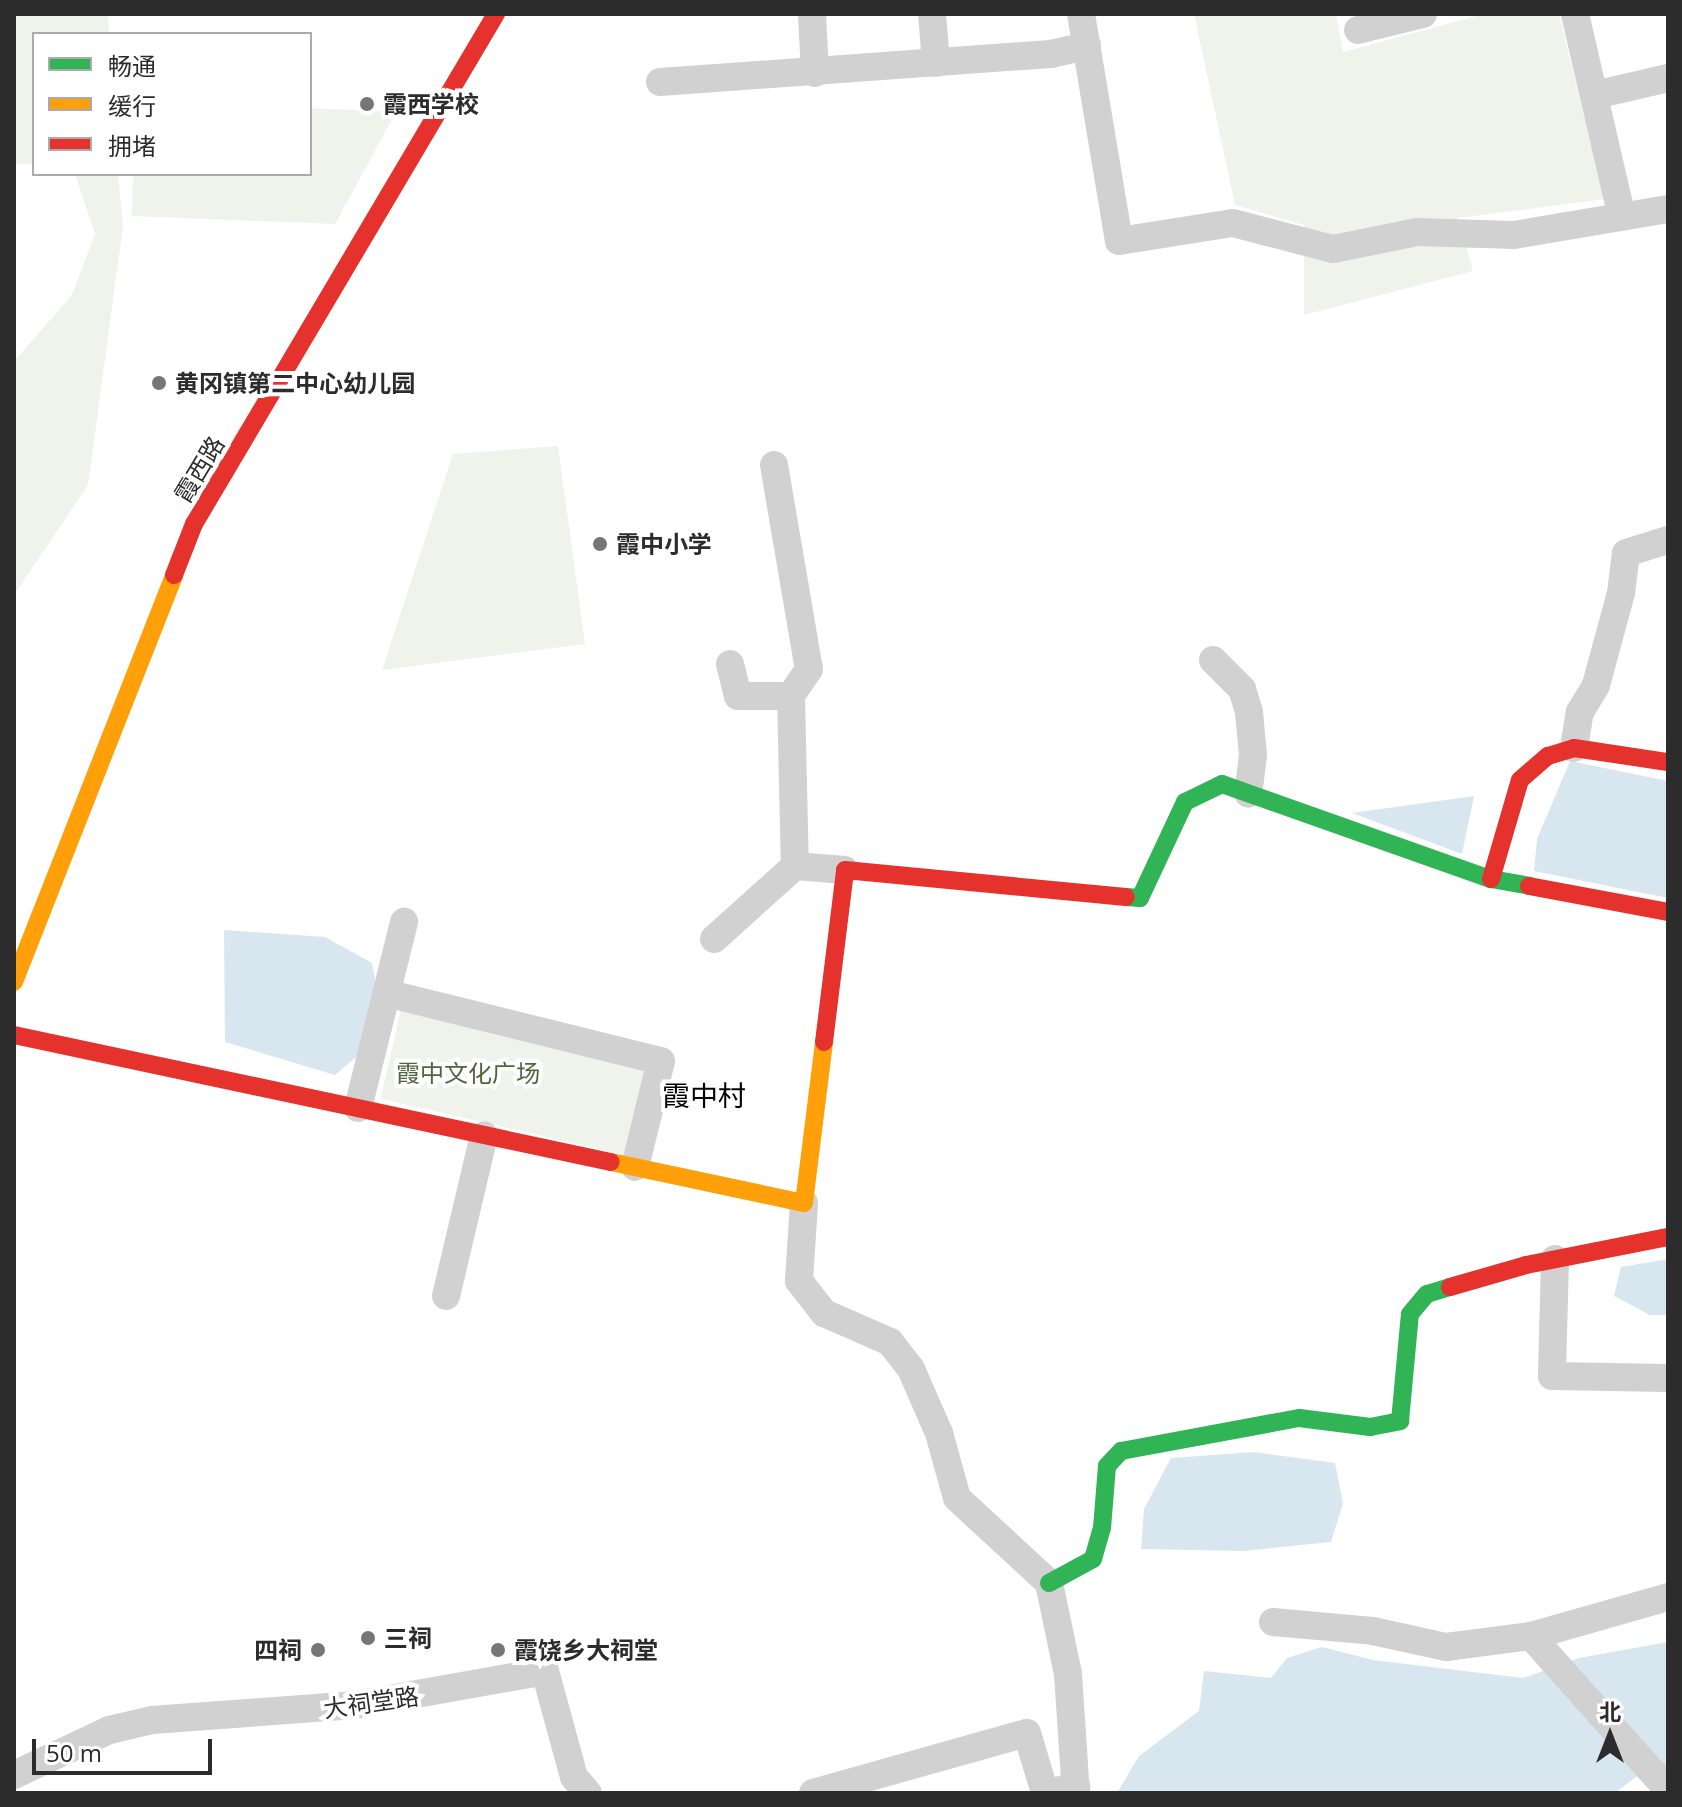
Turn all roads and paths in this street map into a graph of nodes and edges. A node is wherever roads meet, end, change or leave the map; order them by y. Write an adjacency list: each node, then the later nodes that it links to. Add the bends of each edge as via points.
1 (496, 14): 30 (street, 霞西路, via 194,524)
2 (812, 14): 10 (street)
3 (932, 14): 9 (street)
4 (1081, 14): 8 (street)
5 (1423, 14): 7 (street)
6 (1575, 14): 13 (street)
7 (1358, 30)
8 (1087, 46): 9 (street); 15 (street, via 1119,241 1233,223 1333,249 1417,232 1514,235)
9 (936, 63): 10 (street)
10 (815, 73): 12 (street)
11 (1668, 78): 13 (street)
12 (660, 82)
13 (1595, 95): 15 (street)
14 (1668, 209): 15 (street)
15 (1622, 217)
16 (774, 465): 20 (street, via 809,669)
17 (1668, 540): 21 (street, via 1626,553 1621,593 1596,685 1580,712)
18 (1213, 660): 23 (street, via 1242,689 1246,701 1253,728)
19 (730, 664): 20 (street, via 738,696)
20 (791, 696): 24 (street)
21 (1574, 748): 22 (street); 26 (street, via 1548,756 1520,780)
22 (1668, 762)
23 (1248, 794): 25 (street, via 1222,784 1185,802 1140,898); 26 (street)
24 (795, 866): 25 (street); 29 (street)
25 (845, 870): 36 (street)
26 (1491, 879): 27 (street)
27 (1668, 912)
28 (404, 922): 31 (street)
29 (714, 939)
30 (14, 982)
31 (386, 993): 33 (street); 35 (street, via 661,1061)
32 (14, 1035): 33 (street)
33 (358, 1108): 34 (street)
34 (484, 1135): 35 (street); 39 (street)
35 (635, 1167): 36 (street)
36 (804, 1203): 41 (street, via 799,1281 824,1313 890,1342 911,1369 939,1433 957,1498)
37 (1668, 1237): 38 (street)
38 (1555, 1259): 40 (street, via 1552,1376); 41 (street, via 1427,1294 1410,1314 1400,1421 1370,1427 1299,1418 1121,1451 1107,1466 1102,1528 1093,1559)
39 (446, 1296)
40 (1668, 1378)
41 (1049, 1583): 46 (street, via 1068,1674)
42 (1668, 1597): 44 (street)
43 (1273, 1622): 44 (street, via 1373,1631 1446,1647)
44 (1531, 1636): 47 (street)
45 (14, 1775): 48 (street, 大祠堂路, via 109,1730 152,1720 343,1706 545,1671 574,1777)
46 (1076, 1790): 49 (street, via 1045,1793 1027,1733)
47 (1668, 1790): 50 (street)
48 (588, 1793)
49 (813, 1793)
50 (1661, 1793)

